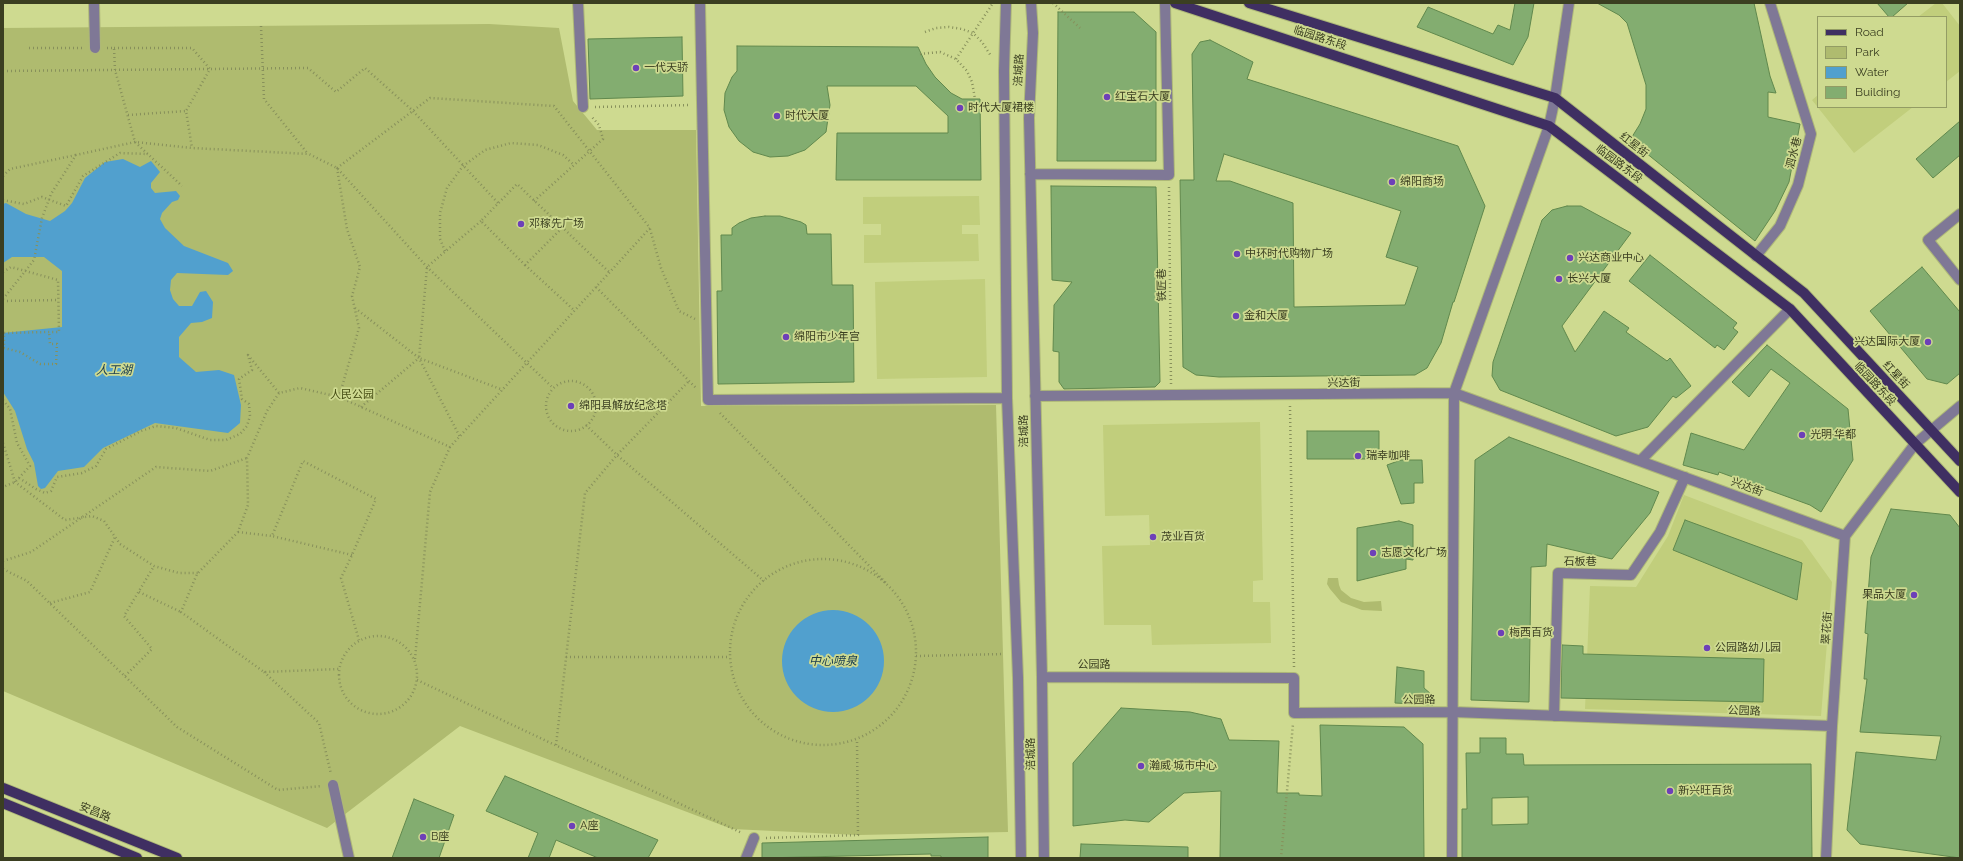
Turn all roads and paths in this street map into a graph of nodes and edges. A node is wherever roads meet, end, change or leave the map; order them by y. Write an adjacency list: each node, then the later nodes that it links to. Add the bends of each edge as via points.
1 (94, 3): 18 (street)
2 (578, 3): 30 (street)
3 (700, 3): 29 (street)
4 (993, 3): 16 (path)
5 (1006, 3): 83 (street, 涪城路, via 1004,71)
6 (1031, 3): 44 (street, 涪城路, via 1033,33 1029,118)
7 (1053, 3): 14 (path)
8 (1165, 3): 45 (street)
9 (1175, 3): 34 (main road, 临园路东段)
10 (1249, 3): 27 (main road, 红星街)
11 (1569, 3): 27 (street)
12 (1770, 3): 57 (street, 泗水巷, via 1811,134 1798,186 1780,226)
13 (261, 26): 24 (path)
14 (1080, 28)
15 (925, 32): 16 (path, via 949,27)
16 (973, 33): 21 (path); 22 (path)
17 (29, 48): 18 (path)
18 (95, 48): 19 (path)
19 (114, 48): 23 (path, via 192,48); 25 (path)
20 (920, 54): 21 (path, via 940,52)
21 (956, 59): 28 (path, via 967,71)
22 (993, 60)
23 (210, 69): 24 (path); 25 (path); 32 (path)
24 (263, 69): 31 (path, via 308,68 336,92 365,68); 39 (path, via 264,98)
25 (115, 70): 26 (path); 33 (path)
26 (3, 71)
27 (1555, 98): 34 (street); 57 (main road, 红星街)
28 (975, 99)
29 (702, 104): 30 (path); 70 (street)
30 (583, 108): 37 (path, via 599,125 604,139)
31 (412, 110): 37 (path, via 430,98 554,106); 42 (path); 43 (path)
32 (186, 111): 33 (path); 36 (path)
33 (128, 115): 35 (path)
34 (1549, 126): 68 (main road, 临园路东段); 77 (street)
35 (135, 142): 36 (path); 38 (path); 40 (path)
36 (192, 148): 39 (path)
37 (590, 152): 41 (path); 55 (path)
38 (149, 154): 47 (path); 49 (path, via 120,153 83,176 66,206)
39 (309, 154): 43 (path)
40 (76, 155): 46 (path, via 10,170); 49 (path)
41 (574, 165): 42 (path, via 563,155 538,145 511,143 485,150); 50 (path)
42 (463, 166): 51 (path); 56 (path, via 447,188 440,213 440,239)
43 (337, 168): 59 (path); 67 (path, via 347,229 360,267 352,296)
44 (1030, 174): 45 (street); 82 (street, 涪城路)
45 (1168, 175): 79 (path, 铁匠巷)
46 (3, 176)
47 (182, 186)
48 (3, 200): 49 (path, via 24,204 42,198)
49 (49, 200): 60 (path, via 42,218 34,260)
50 (534, 201): 51 (path, via 517,184); 54 (path)
51 (498, 203): 53 (path)
52 (1960, 214): 63 (street, via 1928,240)
53 (481, 221): 56 (path); 58 (path)
54 (562, 228): 58 (path); 62 (path)
55 (650, 228): 62 (path); 70 (path, via 661,268 679,311)
56 (445, 251): 59 (path)
57 (1756, 256): 89 (main road, 红星街, via 1804,293)
58 (525, 264): 69 (path)
59 (427, 267): 72 (path); 73 (path)
60 (25, 271): 61 (path, via 11,267); 65 (path); 66 (path, via 58,280)
61 (3, 272)
62 (610, 273): 64 (path)
63 (1960, 280)
64 (596, 288): 69 (path); 74 (path)
65 (3, 300): 66 (path)
66 (58, 300): 71 (path, via 59,332)
67 (355, 308): 72 (path); 81 (path, via 359,328)
68 (1790, 309): 92 (main road, 临园路东段); 96 (street)
69 (575, 311): 73 (path)
70 (706, 325): 85 (street)
71 (49, 332): 71 (path, via 4,333 4,348 20,352 40,364 56,364 57,344 50,344)
72 (419, 358): 76 (path); 87 (path); 90 (path)
73 (528, 362): 75 (path); 76 (path)
74 (689, 381): 85 (path); 94 (path)
75 (553, 388): 88 (path, via 546,403 550,419 555,425 567,430 579,429); 88 (path, via 568,381 575,381 589,389 596,404 592,419)
76 (503, 390): 90 (path)
77 (1454, 393): 80 (street, 兴达街); 96 (street, 兴达街); 130 (street)
78 (279, 394): 81 (path, via 300,388); 95 (path, via 267,411); 99 (path, via 248,354 252,370 239,379 242,399 249,404 250,416 248,426 240,434 226,440 210,440 176,428 156,426 106,449 96,466 82,473 57,477 51,490 45,493)
79 (1171, 395): 80 (street, 兴达街); 82 (street, 兴达街)
80 (1290, 395): 126 (path)
81 (338, 396): 87 (path)
82 (1035, 396): 128 (street, 涪城路)
83 (1007, 398): 85 (street); 119 (street, 涪城路)
84 (3, 400): 99 (path, via 10,409 17,443 30,466)
85 (708, 400): 114 (path)
86 (1960, 406): 89 (street)
87 (361, 407): 93 (path)
88 (586, 425): 94 (path)
89 (1931, 430): 92 (street); 97 (main road)
90 (460, 437): 93 (path)
91 (3, 443): 100 (path)
92 (1915, 444): 102 (main road, 临园路东段); 106 (street)
93 (450, 447): 123 (path, via 430,492)
94 (617, 455): 113 (path); 121 (path, via 584,493)
95 (247, 458): 103 (path, via 210,471 156,466); 104 (path, via 248,505)
96 (1641, 460): 98 (street, 兴达街)
97 (1960, 461)
98 (1685, 477): 106 (street, 兴达街); 132 (street, 石板巷, via 1660,532 1631,575 1558,572)
99 (19, 478): 100 (path)
100 (15, 482): 101 (path); 103 (path, via 65,520)
101 (3, 487)
102 (1960, 492)
103 (81, 517): 107 (path, via 92,516 104,522); 109 (path, via 31,552)
104 (238, 532): 105 (path); 112 (path)
105 (272, 536): 108 (path); 108 (path, via 302,461 376,499)
106 (1845, 536): 133 (street, 翠花街)
107 (115, 537): 110 (path, via 120,544); 116 (path, via 90,592)
108 (352, 555): 118 (path, via 341,578)
109 (3, 561)
110 (154, 566): 112 (path, via 179,573); 115 (path)
111 (3, 569): 116 (path, via 27,581)
112 (200, 573): 117 (path, via 197,574)
113 (764, 581): 114 (path, via 775,571 803,561 836,559 867,569); 122 (path, via 753,590 737,614 729,642)
114 (893, 589): 120 (path, via 910,617 917,648)
115 (138, 592): 117 (path); 127 (path, via 124,616 152,649)
116 (50, 604): 127 (path)
117 (182, 612): 125 (path)
118 (359, 640): 123 (path, via 385,636 397,640 408,648); 124 (path, via 349,648)
119 (1017, 654): 120 (path); 144 (street, 涪城路)
120 (916, 656): 134 (path, via 913,681 898,710 873,732)
121 (566, 657): 122 (path); 135 (path)
122 (729, 657): 134 (path, via 730,671 740,698 758,721 782,737 810,746 843,744)
123 (415, 659): 129 (path)
124 (339, 669): 125 (path); 129 (path, via 340,685 345,697 365,712 378,714 391,712 403,706 412,697)
125 (264, 672): 136 (path, via 319,723)
126 (1294, 674)
127 (125, 676): 136 (path, via 177,727 278,790)
128 (1042, 677): 131 (street, 公园路, via 1294,678); 145 (street, 涪城路)
129 (417, 680): 135 (path)
130 (1453, 712): 131 (street, 公园路); 132 (street, 公园路); 147 (street)
131 (1294, 713): 146 (path)
132 (1554, 716): 133 (street, 公园路)
133 (1832, 726): 148 (street, 翠花街)
134 (857, 738): 139 (path, via 858,835)
135 (556, 744): 139 (path)
136 (333, 785): 142 (street)
137 (3, 788): 141 (main road, 安昌路)
138 (3, 803): 140 (main road)
139 (754, 838): 143 (street)
140 (137, 858)
141 (177, 858)
142 (349, 858)
143 (746, 858)
144 (1021, 858)
145 (1044, 858)
146 (1282, 858)
147 (1452, 858)
148 (1826, 858)

